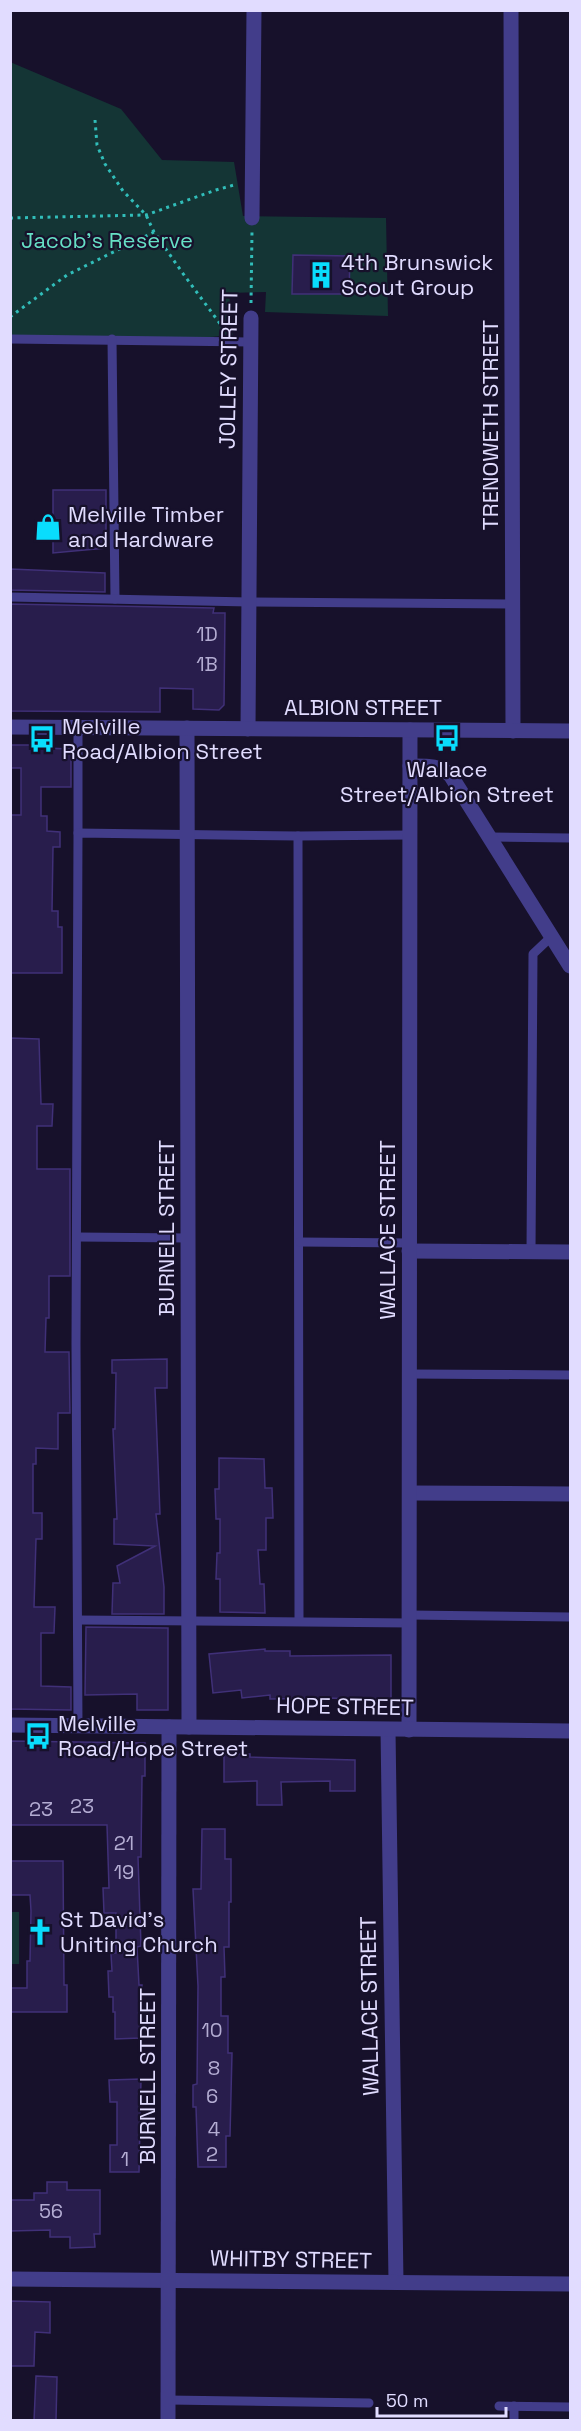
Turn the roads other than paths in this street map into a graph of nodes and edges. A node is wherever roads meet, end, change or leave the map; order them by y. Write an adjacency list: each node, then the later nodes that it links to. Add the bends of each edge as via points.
1 (254, 10): 3 (street)
2 (511, 10): 11 (street, TRENOWETH STREET)
3 (252, 218)
4 (251, 318): 7 (street, JOLLEY STREET)
5 (10, 339): 6 (lane)
6 (112, 339): 7 (lane); 9 (lane)
7 (251, 342): 10 (street, JOLLEY STREET)
8 (10, 597): 9 (lane)
9 (115, 599): 10 (lane)
10 (249, 602): 11 (lane); 15 (street, JOLLEY STREET)
11 (512, 604): 17 (street, TRENOWETH STREET)
12 (10, 727): 13 (street, ALBION STREET)
13 (78, 727): 14 (street, ALBION STREET); 20 (lane)
14 (188, 728): 15 (street, ALBION STREET); 21 (street, BURNELL STREET)
15 (248, 729): 16 (street, ALBION STREET)
16 (410, 730): 17 (street, ALBION STREET); 19 (street, WALLACE STREET)
17 (513, 731): 18 (street, ALBION STREET)
18 (570, 731)
19 (410, 766): 22 (street, WALLACE STREET); 24 (street, via 436,767 448,772)
20 (78, 833): 21 (lane); 28 (lane)
21 (188, 834): 23 (lane); 29 (street, BURNELL STREET)
22 (410, 835): 23 (lane); 31 (street, WALLACE STREET)
23 (298, 836): 30 (lane)
24 (491, 837): 25 (lane); 26 (street)
25 (570, 838)
26 (552, 936): 27 (street); 32 (lane, via 533,954)
27 (570, 966)
28 (77, 1237): 29 (lane); 40 (lane)
29 (188, 1238): 41 (street, BURNELL STREET)
30 (300, 1242): 31 (lane); 42 (lane)
31 (410, 1247): 32 (street); 34 (street, WALLACE STREET)
32 (531, 1252): 33 (street)
33 (570, 1252)
34 (410, 1374): 35 (lane); 36 (street, WALLACE STREET)
35 (570, 1375)
36 (411, 1492): 37 (street); 39 (street, WALLACE STREET)
37 (570, 1494)
38 (570, 1617): 39 (lane)
39 (410, 1619): 42 (lane); 48 (street, WALLACE STREET)
40 (78, 1620): 41 (lane); 44 (lane)
41 (190, 1621): 42 (lane); 46 (street, BURNELL STREET)
42 (299, 1621)
43 (10, 1725): 44 (street, HOPE STREET)
44 (78, 1726): 45 (street, HOPE STREET)
45 (170, 1727): 46 (street, HOPE STREET); 51 (street, BURNELL STREET)
46 (189, 1727): 47 (street, HOPE STREET)
47 (388, 1730): 48 (street, HOPE STREET); 52 (street, WALLACE STREET)
48 (409, 1730): 49 (street, HOPE STREET)
49 (570, 1731)
50 (10, 2279): 51 (street, WHITBY STREET)
51 (169, 2280): 52 (street, WHITBY STREET); 54 (street, BURNELL STREET)
52 (396, 2283): 53 (street, WHITBY STREET)
53 (570, 2284)
54 (168, 2400): 55 (lane); 59 (street, BURNELL STREET)
55 (369, 2403)
56 (499, 2406): 57 (lane)
57 (514, 2406): 58 (lane); 60 (lane)
58 (570, 2407)
59 (168, 2421)
60 (514, 2421)

